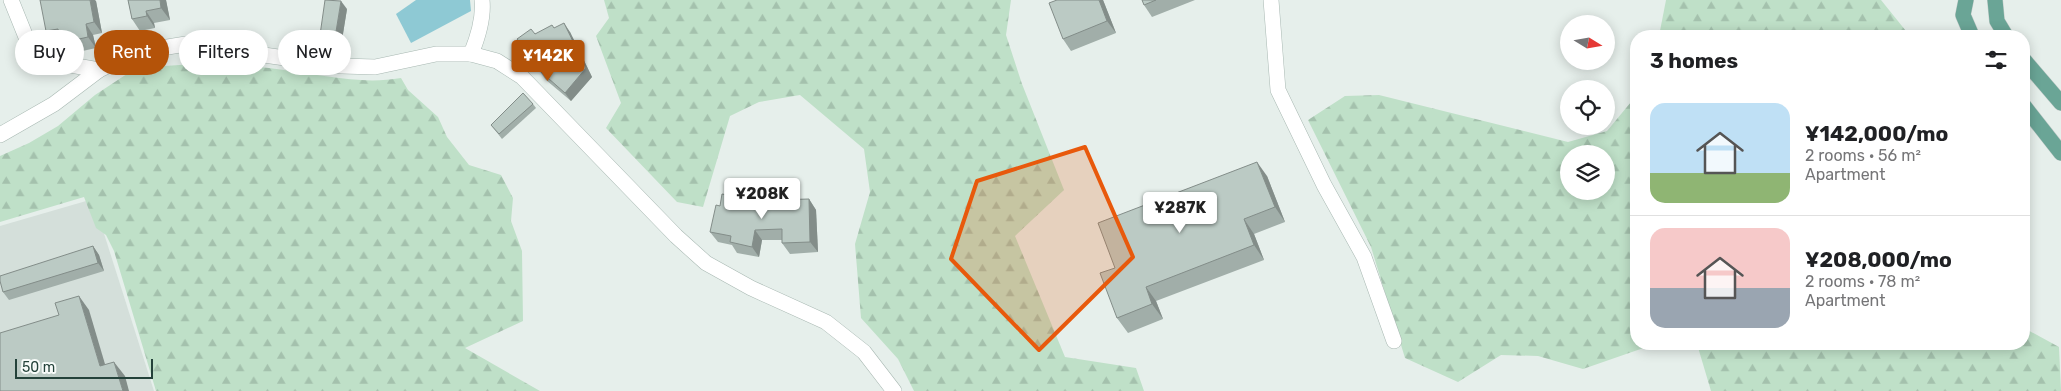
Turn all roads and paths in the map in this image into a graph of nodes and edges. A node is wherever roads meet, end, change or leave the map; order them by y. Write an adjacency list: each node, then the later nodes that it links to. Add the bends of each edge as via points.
1 (11, 0): 11 (street, via 32,52 65,64)
2 (482, 0): 9 (street, via 478,37)
3 (1271, 0): 17 (street, via 1278,90 1324,185 1364,257)
4 (1966, 0): 6 (main road, via 1963,15)
5 (1995, 0): 7 (main road, via 1997,21)
6 (1969, 30)
7 (2002, 30)
8 (169, 47): 9 (street, via 186,44 342,66 375,67 436,54)
9 (471, 54): 18 (street, via 497,61 522,77 676,236 706,262 751,288 826,322 864,352)
10 (2030, 67): 13 (main road)
11 (94, 69)
12 (94, 74): 15 (street, via 54,104)
13 (2061, 103)
14 (2030, 114): 16 (main road)
15 (0, 135)
16 (2061, 153)
17 (1394, 341)
18 (894, 391)

